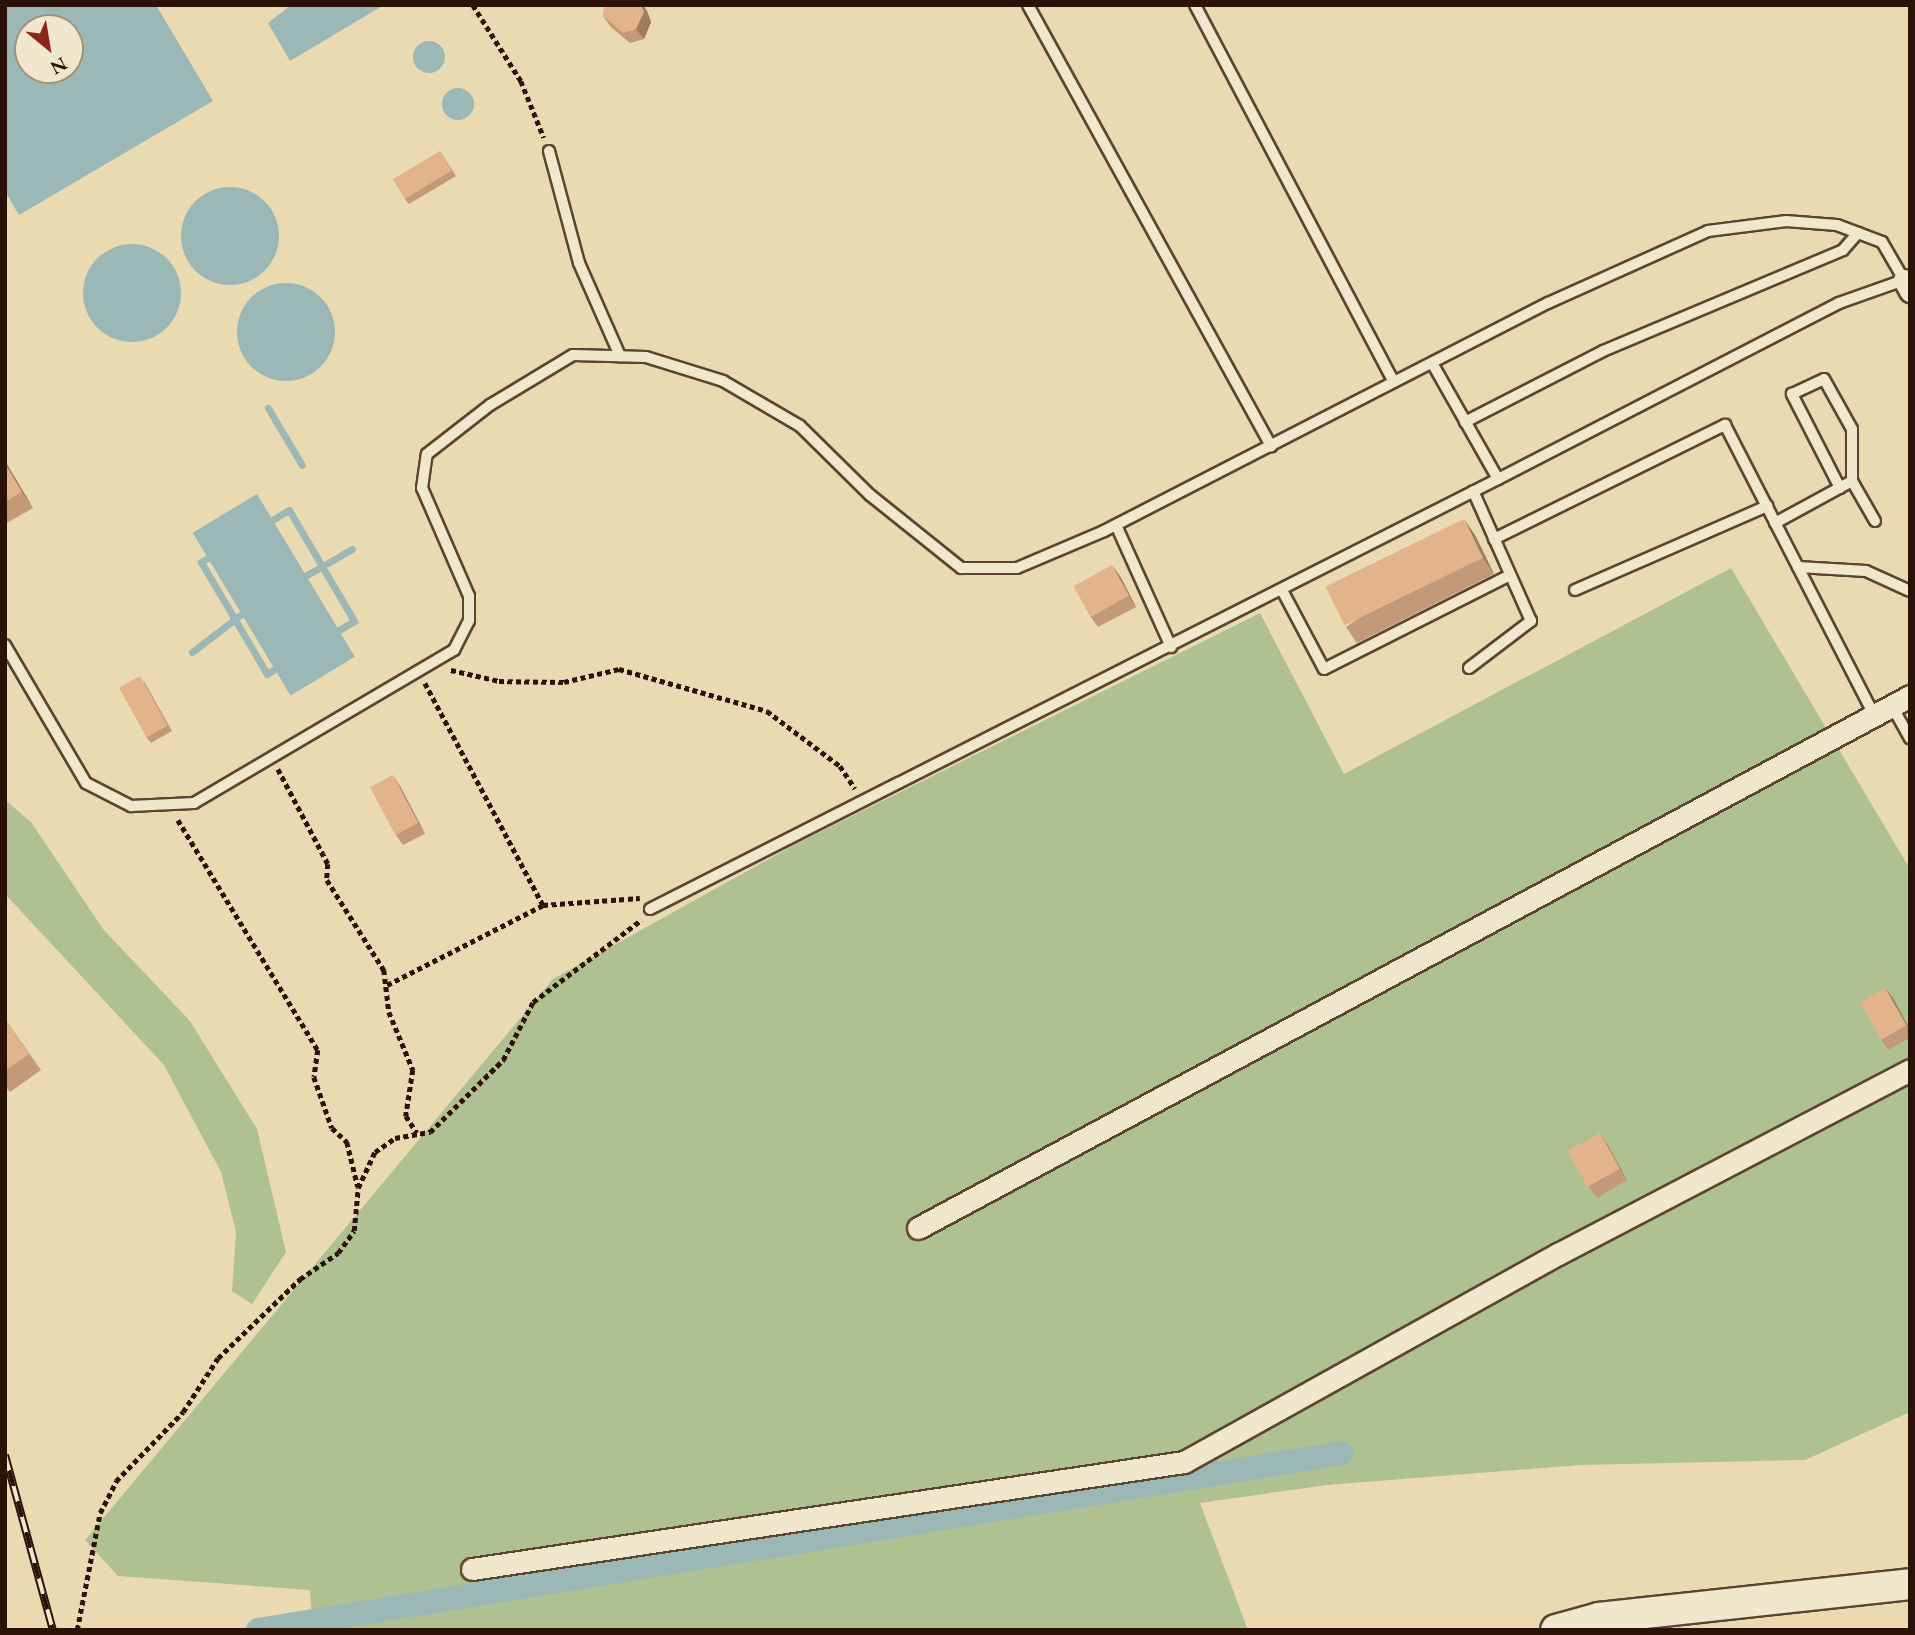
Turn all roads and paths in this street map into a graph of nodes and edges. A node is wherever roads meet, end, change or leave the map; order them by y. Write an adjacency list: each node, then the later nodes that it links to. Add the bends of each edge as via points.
1 (473, 5): 4 (path, via 521,81)
2 (1028, 5): 11 (lane)
3 (1195, 5): 9 (lane)
4 (550, 151): 7 (lane, via 579,263)
5 (1858, 233): 6 (lane, via 1882,242); 8 (lane, via 1786,221 1708,231); 10 (lane, via 1843,250 1603,351)
6 (1907, 286): 12 (lane, via 1839,303)
7 (620, 356): 19 (lane, via 646,357 723,382 800,426 870,495 961,568 1017,568); 28 (lane, via 573,355 490,405 427,454 422,488 461,576 469,621 454,650)
8 (1432, 363): 9 (lane); 10 (lane)
9 (1394, 383): 11 (lane)
10 (1465, 422): 12 (lane)
11 (1271, 446): 19 (lane)
12 (1497, 479): 15 (lane)
13 (1852, 481): 14 (lane); 14 (lane, via 1852,429 1824,379 1792,394); 17 (lane)
14 (1840, 488): 18 (lane)
15 (1474, 491): 20 (lane); 25 (lane)
16 (1767, 506): 18 (lane); 20 (lane, via 1725,425); 23 (lane)
17 (1875, 521)
18 (1775, 523): 21 (lane)
19 (1116, 525): 27 (lane)
20 (1494, 539): 22 (lane)
21 (1798, 567): 24 (lane, via 1866,571); 31 (lane)
22 (1510, 575): 25 (lane, via 1324,669); 29 (lane, via 1531,621)
23 (1575, 590)
24 (1910, 591)
25 (1283, 592): 27 (lane)
26 (5, 645): 35 (lane, via 86,783 131,806)
27 (1171, 647): 34 (lane)
28 (432, 666): 30 (lane); 34 (path, via 499,681 564,682 619,668 767,711 840,765)
29 (1469, 668)
30 (421, 674): 33 (lane); 37 (path)
31 (1892, 706): 32 (lane); 43 (street)
32 (1910, 738)
33 (271, 755): 35 (lane, via 194,803); 39 (path, via 328,864 327,880 366,935)
34 (863, 800): 36 (lane)
35 (169, 804): 42 (path, via 318,1050 314,1077 332,1128 347,1142)
36 (678, 895): 37 (path); 38 (lane)
37 (542, 905): 39 (path)
38 (650, 909): 41 (path, via 533,1002 503,1060 430,1132)
39 (387, 985): 41 (path, via 389,1013 413,1070 406,1116)
40 (1910, 1070): 44 (street, via 1558,1254 1184,1462)
41 (417, 1133): 42 (path, via 375,1152)
42 (358, 1188): 46 (path, via 358,1222 338,1253 300,1279 218,1358 183,1412 116,1481 100,1513)
43 (918, 1228)
44 (472, 1569)
45 (1910, 1584): 47 (main road, via 1599,1618)
46 (76, 1630)
47 (1556, 1630)

